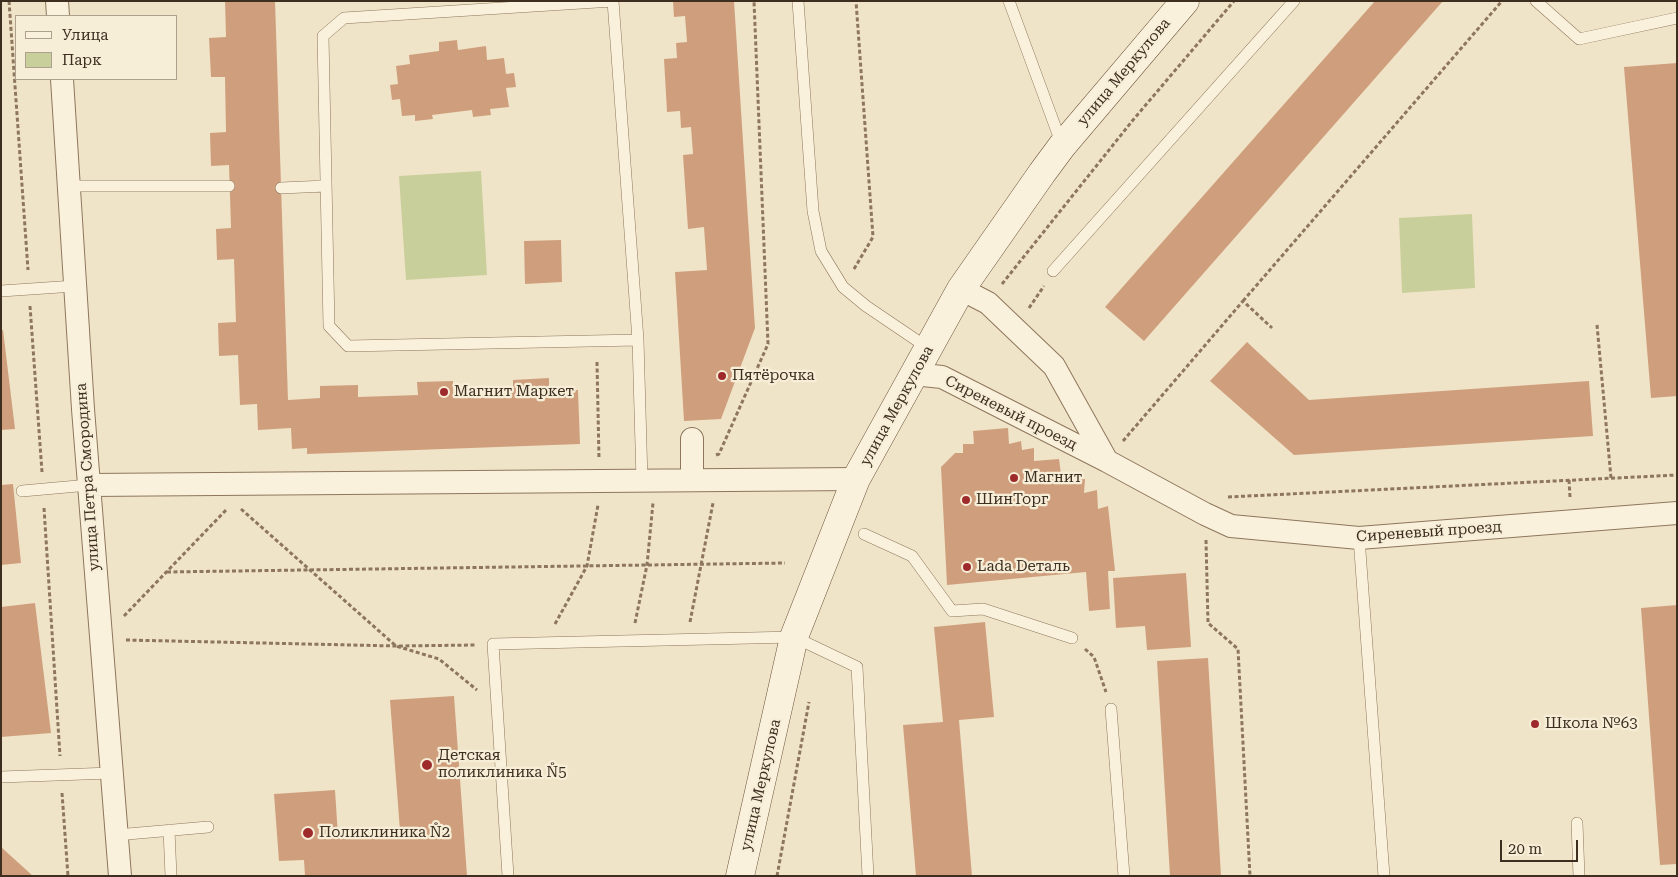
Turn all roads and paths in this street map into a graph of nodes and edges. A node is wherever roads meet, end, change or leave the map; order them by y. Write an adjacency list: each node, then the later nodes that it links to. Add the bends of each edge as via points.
1 (9, 1): 22 (path)
2 (57, 1): 13 (street)
3 (613, 1): 19 (lane, via 344,18 323,36); 33 (lane)
4 (754, 1): 36 (path, via 768,344 719,454)
5 (798, 1): 24 (lane, via 812,212 822,251)
6 (856, 1): 24 (path, via 873,237)
7 (1009, 1): 16 (lane)
8 (1185, 1): 16 (street, улица Меркулова)
9 (1234, 1): 29 (path, via 1133,120)
10 (1294, 1): 21 (lane)
11 (1502, 1): 28 (path)
12 (1536, 1): 14 (lane, via 1579,39)
13 (58, 15)
14 (1677, 18)
15 (62, 80): 17 (street, улица Петра Смородина)
16 (1062, 146): 25 (street, улица Меркулова)
17 (69, 186): 18 (lane); 23 (street, улица Петра Смородина)
18 (229, 186)
19 (326, 186): 20 (lane); 33 (lane, via 328,326 348,346)
20 (282, 188)
21 (1054, 271): 32 (path)
22 (28, 278)
23 (75, 286): 26 (lane); 44 (street, улица Петра Смородина)
24 (843, 287): 34 (lane)
25 (961, 289): 29 (street, Сиреневый проезд); 34 (street, улица Меркулова)
26 (1, 291)
27 (30, 297): 45 (path)
28 (1243, 301): 31 (path); 37 (path)
29 (988, 303): 32 (street, Сиреневый проезд)
30 (1597, 325): 39 (path)
31 (1272, 328)
32 (1016, 329): 37 (street, Сиреневый проезд, via 1054,366)
33 (638, 340): 41 (lane)
34 (929, 348): 35 (street, улица Меркулова)
35 (913, 374): 37 (street, Сиреневый проезд, via 942,377); 40 (street, улица Меркулова)
36 (692, 448): 42 (street)
37 (1107, 461): 50 (street, Сиреневый проезд)
38 (1677, 475): 39 (path)
39 (1611, 478): 50 (path, via 1214,497)
40 (856, 479): 43 (street); 59 (street, улица Меркулова)
41 (648, 480): 42 (street); 44 (street); 54 (path)
42 (692, 480): 43 (street)
43 (718, 480): 55 (path)
44 (89, 485): 45 (lane); 62 (street, улица Петра Смородина)
45 (43, 489): 46 (lane); 69 (path)
46 (22, 491)
47 (233, 502): 57 (path)
48 (240, 508): 56 (path)
49 (1677, 513): 52 (street, Сиреневый проезд)
50 (1205, 514): 52 (street, Сиреневый проезд, via 1231,526); 83 (path, via 1208,623 1238,649)
51 (864, 534): 60 (lane, via 912,556 952,611 983,609)
52 (1360, 538): 84 (lane)
53 (785, 563): 55 (path)
54 (647, 565): 55 (path); 56 (path); 58 (path)
55 (702, 565): 61 (path)
56 (310, 570): 57 (path); 64 (path)
57 (166, 572): 62 (path)
58 (634, 627)
59 (794, 637): 61 (lane); 79 (street, улица Меркулова); 81 (lane, via 857,667)
60 (1072, 638): 67 (path, via 1094,657)
61 (687, 639): 63 (lane)
62 (101, 640): 64 (path); 68 (street, улица Петра Смородина)
63 (493, 644): 64 (path); 78 (lane)
64 (396, 646): 65 (path, via 439,659)
65 (483, 694)
66 (810, 696): 80 (path)
67 (1111, 709): 82 (lane)
68 (111, 773): 69 (lane); 74 (street, улица Петра Смородина)
69 (61, 775): 70 (lane); 75 (path)
70 (1, 777)
71 (1577, 823): 85 (lane)
72 (208, 827): 73 (lane)
73 (169, 830): 74 (lane); 77 (lane)
74 (116, 834): 76 (street, улица Петра Смородина)
75 (68, 876)
76 (120, 876)
77 (171, 876)
78 (508, 876)
79 (740, 876)
80 (777, 876)
81 (868, 876)
82 (1124, 876)
83 (1250, 876)
84 (1384, 876)
85 (1579, 876)

